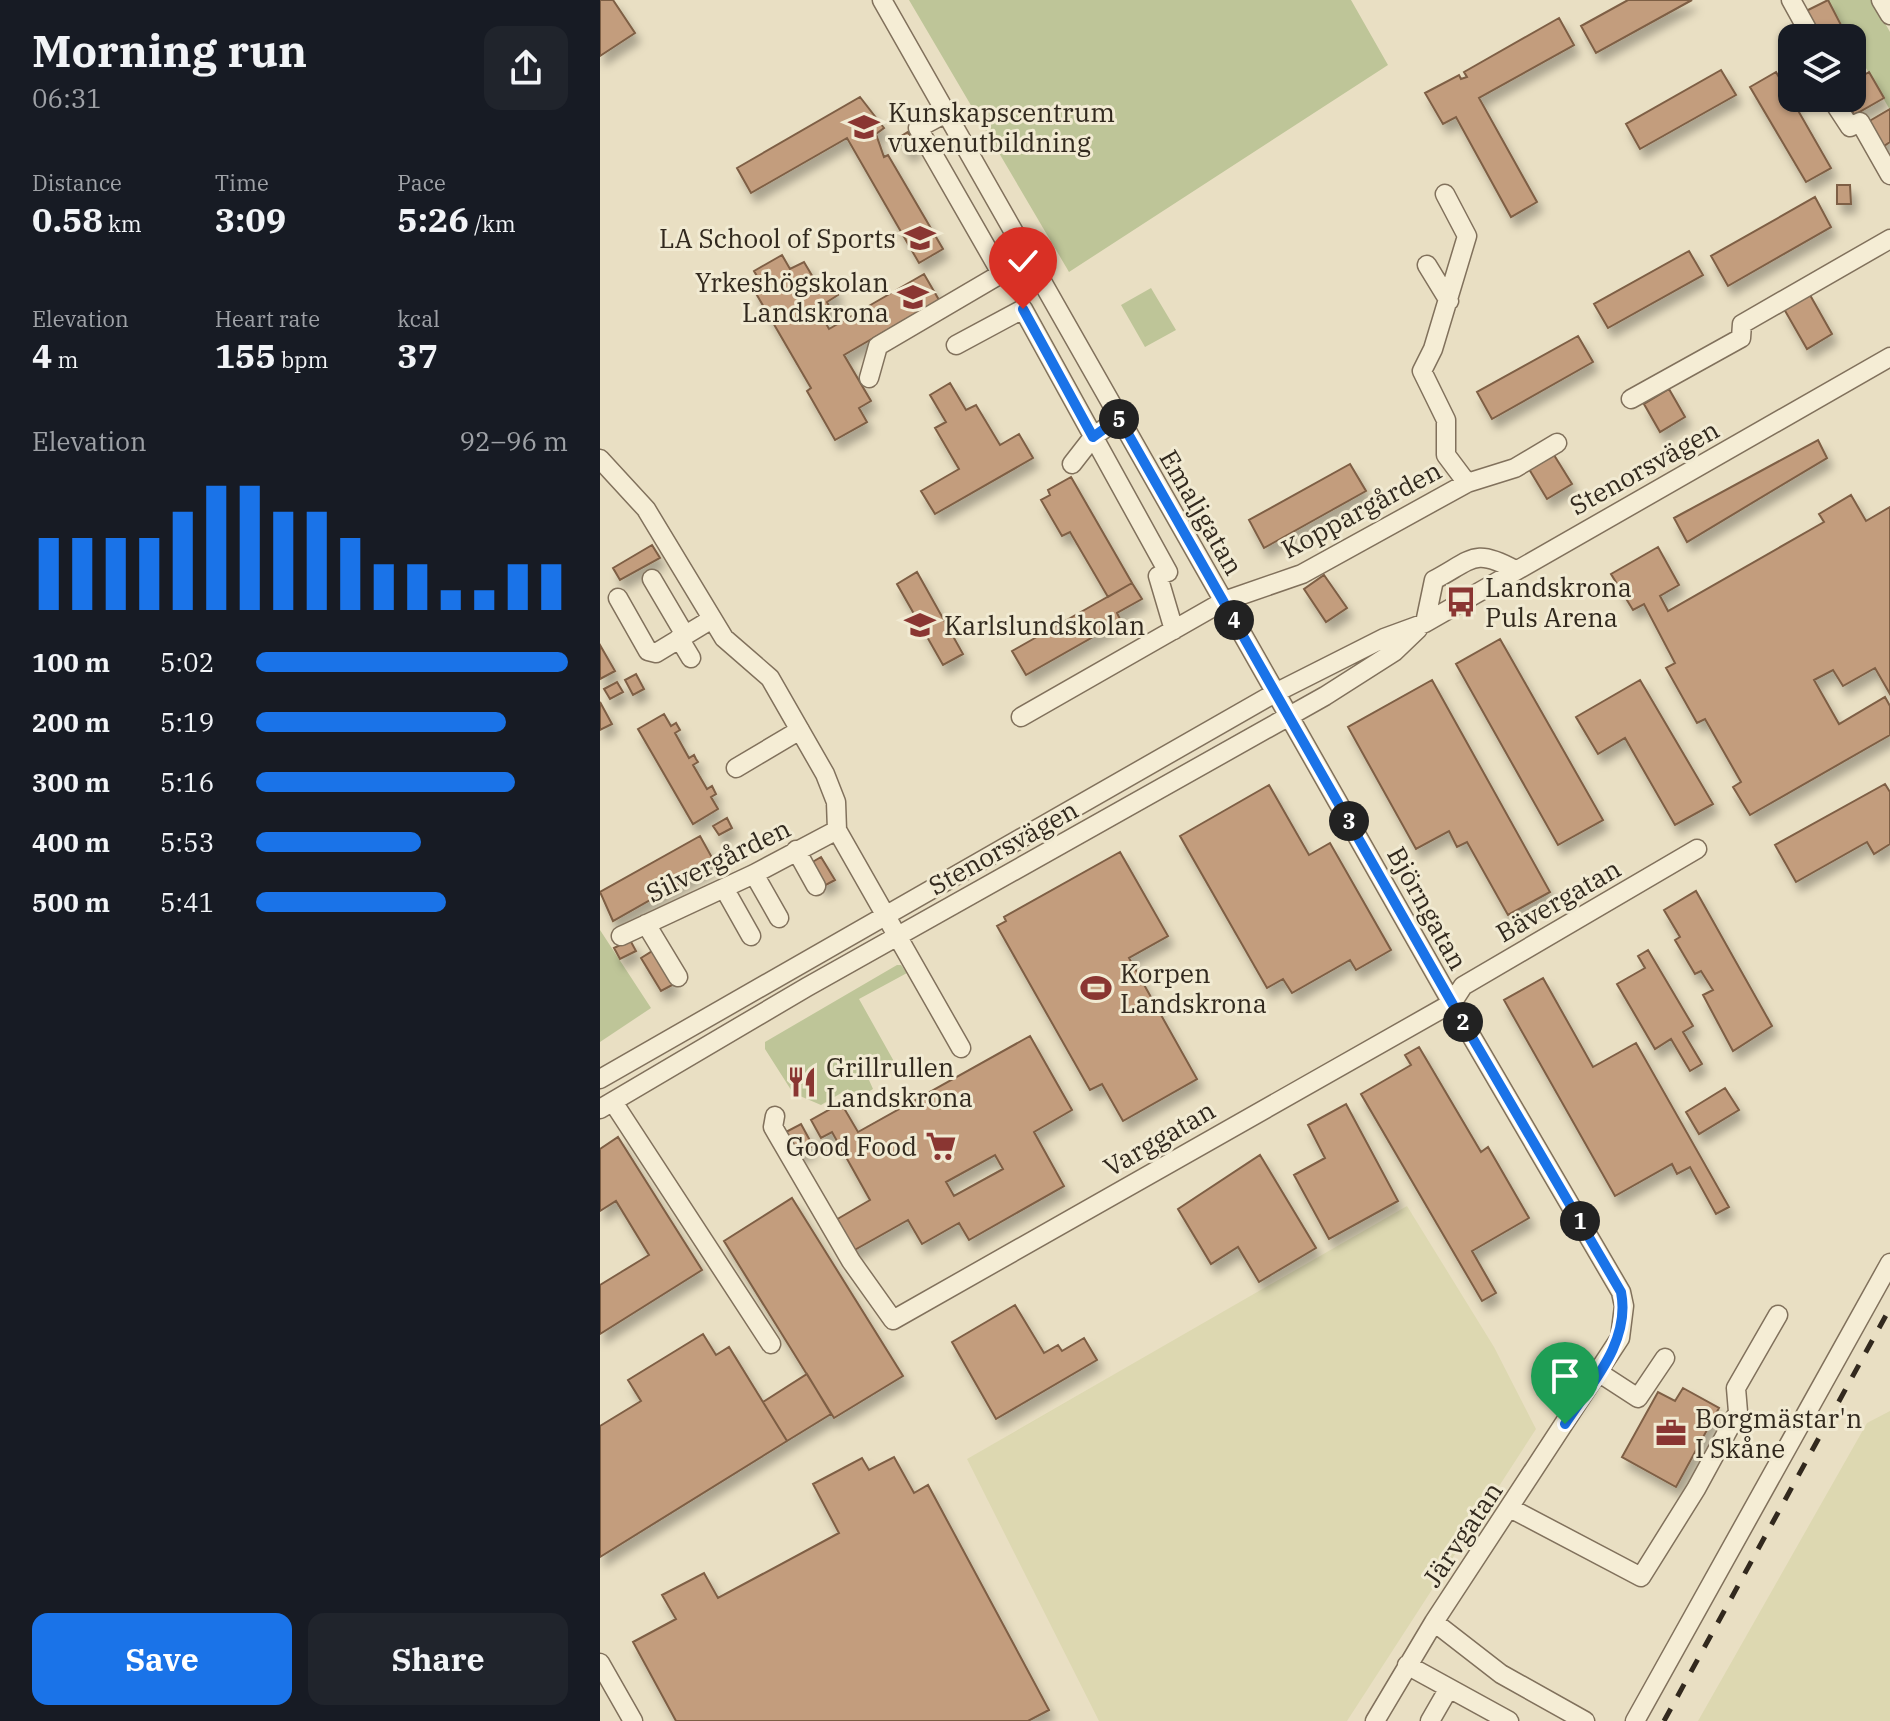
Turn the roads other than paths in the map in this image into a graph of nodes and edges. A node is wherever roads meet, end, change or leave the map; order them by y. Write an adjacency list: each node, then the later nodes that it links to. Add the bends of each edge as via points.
1 (882, 0): 7 (street, Emaljgatan)
2 (1791, 0): 5 (street)
3 (1881, 0): 4 (street)
4 (1890, 15)
5 (1804, 24)
6 (1840, 112): 8 (street, via 1850,127 1860,122)
7 (946, 113): 11 (street, Emaljgatan); 13 (street, via 918,128)
8 (1890, 175)
9 (1445, 194): 14 (street, via 1467,236)
10 (1890, 239): 18 (street, via 1742,324 1741,338)
11 (1028, 258): 13 (street); 19 (street, Emaljgatan)
12 (1427, 265): 14 (street)
13 (1001, 273): 17 (street, via 878,346)
14 (1449, 301): 24 (street, via 1422,371 1446,420 1446,455)
15 (956, 345): 20 (street, via 1023,309)
16 (1890, 357): 25 (street, Stenorsvägen)
17 (869, 378)
18 (1631, 399)
19 (1119, 418): 20 (street); 28 (street, Emaljgatan)
20 (1093, 437): 23 (street); 31 (street, via 1168,572 1158,576)
21 (1557, 443): 24 (street, Koppargården, via 1515,468)
22 (600, 459): 29 (street, via 646,509)
23 (1072, 464)
24 (1467, 483): 28 (street, Koppargården, via 1302,574)
25 (1515, 570): 30 (street, Stenorsvägen); 30 (street, via 1479,556 1434,580)
26 (652, 579): 32 (street)
27 (618, 598): 32 (street, via 648,651 656,653)
28 (1224, 601): 31 (street, Koppargården); 34 (street, Emaljgatan)
29 (712, 619): 32 (street); 37 (street, via 724,638 770,678)
30 (1425, 623): 34 (street, Stenorsvägen); 35 (street, Stenorsvägen, via 1394,652)
31 (1174, 630): 36 (street, Koppargården)
32 (682, 637): 33 (street)
33 (691, 658)
34 (1275, 693): 35 (street, Emaljgatan); 45 (street, Stenorsvägen)
35 (1289, 716): 50 (street, Stenorsvägen); 52 (street, Björngatan)
36 (1021, 717)
37 (800, 730): 38 (street); 39 (street, via 831,788)
38 (736, 768)
39 (837, 830): 41 (street, Silvergården); 45 (street)
40 (1697, 849): 52 (street, Bävergatan, via 1463,986)
41 (796, 850): 42 (street, Silvergården); 43 (street)
42 (754, 874): 44 (street, Silvergården); 46 (street)
43 (816, 886)
44 (724, 888): 47 (street, Silvergården); 49 (street)
45 (886, 915): 50 (street); 54 (street, Stenorsvägen)
46 (779, 918)
47 (646, 924): 48 (street, Silvergården); 51 (street)
48 (621, 936)
49 (751, 936)
50 (898, 936): 53 (street); 55 (street, Stenorsvägen)
51 (678, 977)
52 (1452, 1003): 56 (street, Varggatan, via 893,1320 851,1261 773,1127); 59 (street, Björngatan, via 1621,1292)
53 (961, 1048)
54 (600, 1079)
55 (607, 1105): 60 (street)
56 (775, 1116)
57 (1890, 1263): 73 (street)
58 (1778, 1315): 63 (street, via 1736,1388 1738,1412 1641,1577)
59 (1620, 1338): 62 (street, Järvgatan)
60 (771, 1344)
61 (1665, 1358): 62 (street, via 1638,1398)
62 (1598, 1372): 63 (street, Järvgatan)
63 (1510, 1508): 64 (street, Järvgatan)
64 (1434, 1622): 65 (street, Järvgatan); 72 (street, via 1501,1674)
65 (1407, 1665): 67 (street); 69 (street, Järvgatan)
66 (603, 1675): 68 (street)
67 (1449, 1688): 70 (street); 71 (street)
68 (633, 1721)
69 (1375, 1721)
70 (1430, 1721)
71 (1509, 1721)
72 (1585, 1721)
73 (1635, 1721)

